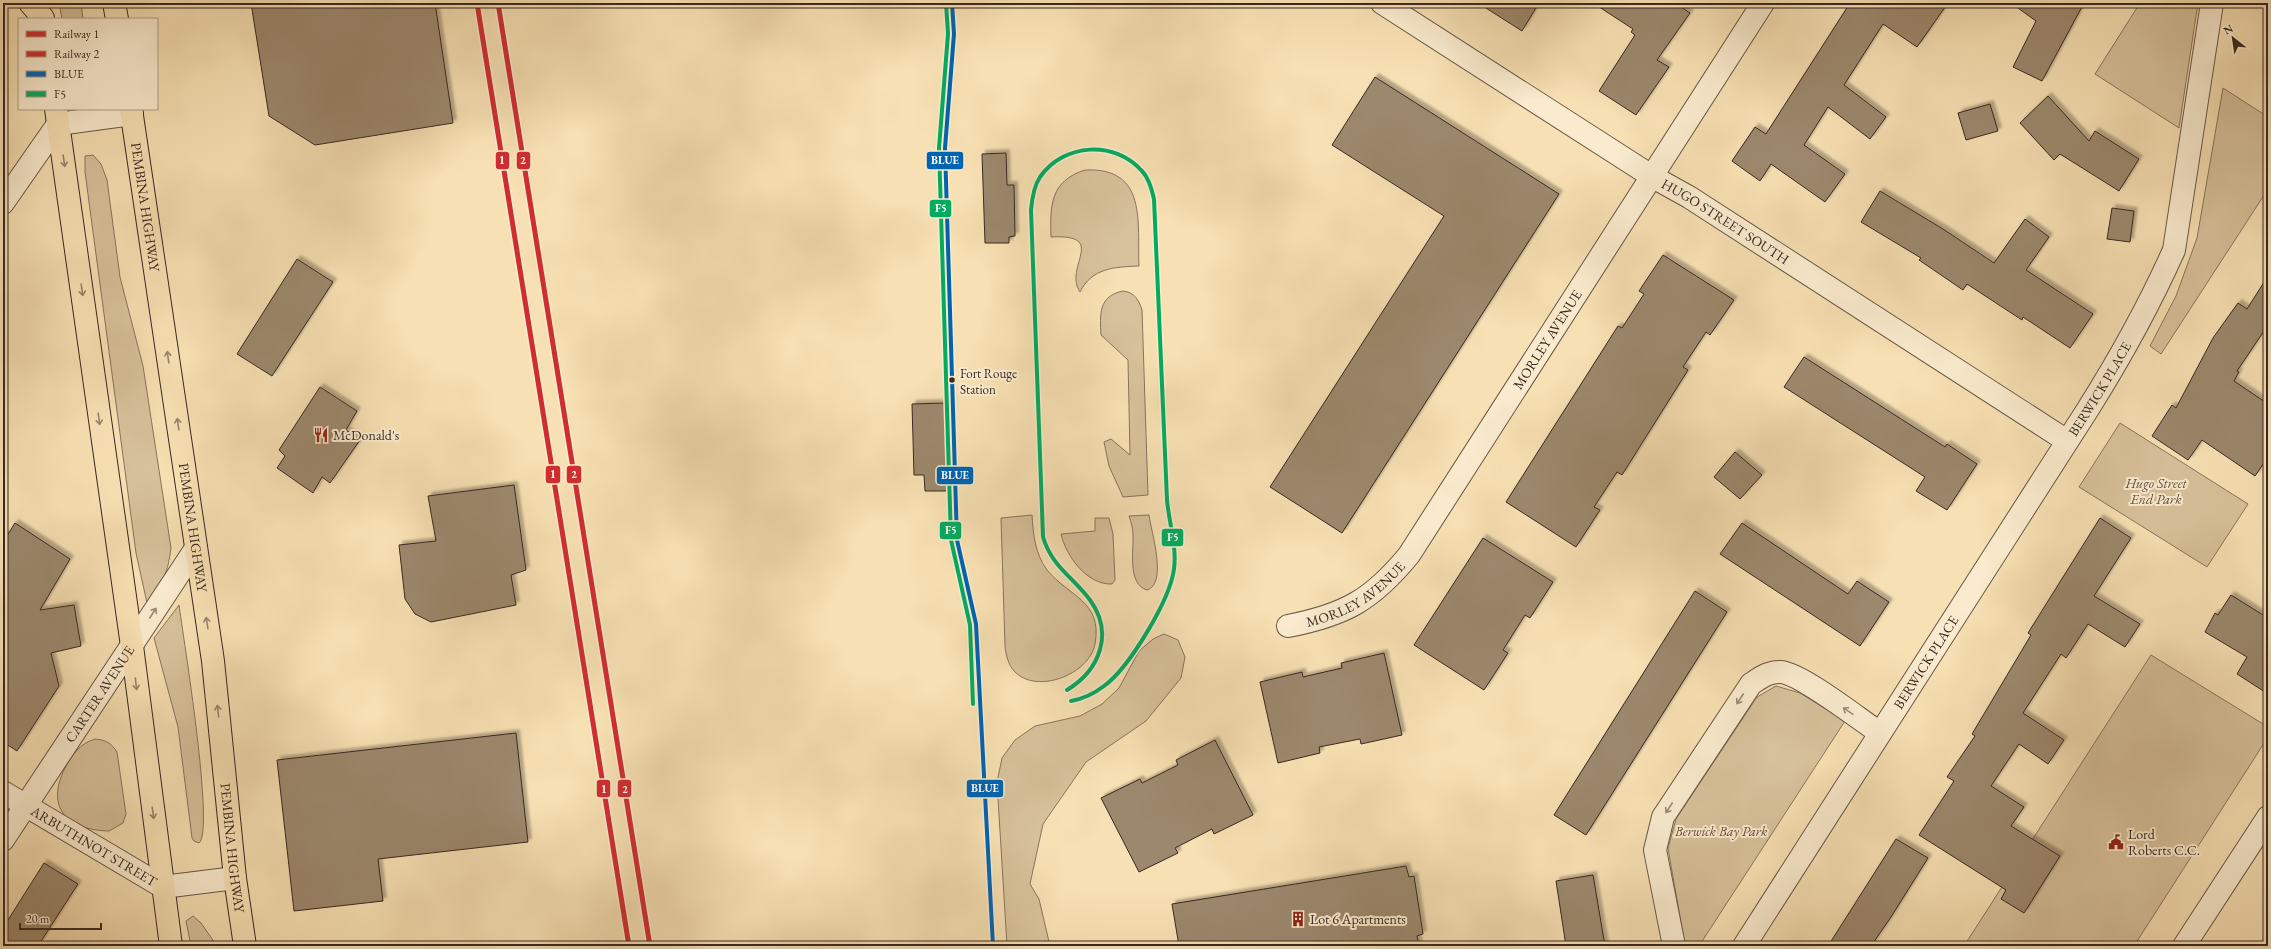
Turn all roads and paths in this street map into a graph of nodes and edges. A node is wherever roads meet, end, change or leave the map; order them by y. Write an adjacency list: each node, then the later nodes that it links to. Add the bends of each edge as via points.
1 (114, 3): 5 (main road)
2 (1382, 3): 8 (street, HUGO STREET SOUTH)
3 (1763, 3): 8 (street, MORLEY AVENUE)
4 (2212, 3): 10 (street, BERWICK PLACE, via 2174,250 2122,355)
5 (117, 18)
6 (132, 112): 7 (street); 11 (main road, PEMBINA HIGHWAY, one-way to 6)
7 (57, 117): 9 (street); 13 (main road, one-way to 13)
8 (1653, 177): 10 (street, HUGO STREET SOUTH, via 1689,197); 12 (street, MORLEY AVENUE, via 1409,555 1378,589 1358,604 1336,614)
9 (3, 203)
10 (2067, 441): 14 (street, BERWICK PLACE)
11 (196, 548): 13 (street, CARTER AVENUE, one-way to 11); 19 (main road, PEMBINA HIGHWAY, one-way to 11, via 213,662)
12 (1288, 626)
13 (132, 646): 16 (street, CARTER AVENUE); 20 (main road, one-way to 20)
14 (1880, 733): 23 (street, one-way to 23, via 1798,677 1781,672 1766,674 1751,684 1663,817 1655,850); 24 (street, BERWICK PLACE)
15 (3, 792): 16 (street, ARBUTHNOT STREET)
16 (25, 806): 18 (street, CARTER AVENUE); 20 (street, ARBUTHNOT STREET)
17 (2268, 816): 25 (street)
18 (3, 840)
19 (235, 878): 20 (street, ARBUTHNOT STREET); 22 (main road, PEMBINA HIGHWAY)
20 (163, 887): 21 (main road)
21 (171, 946)
22 (245, 946)
23 (1674, 946)
24 (1744, 946)
25 (2184, 946)

